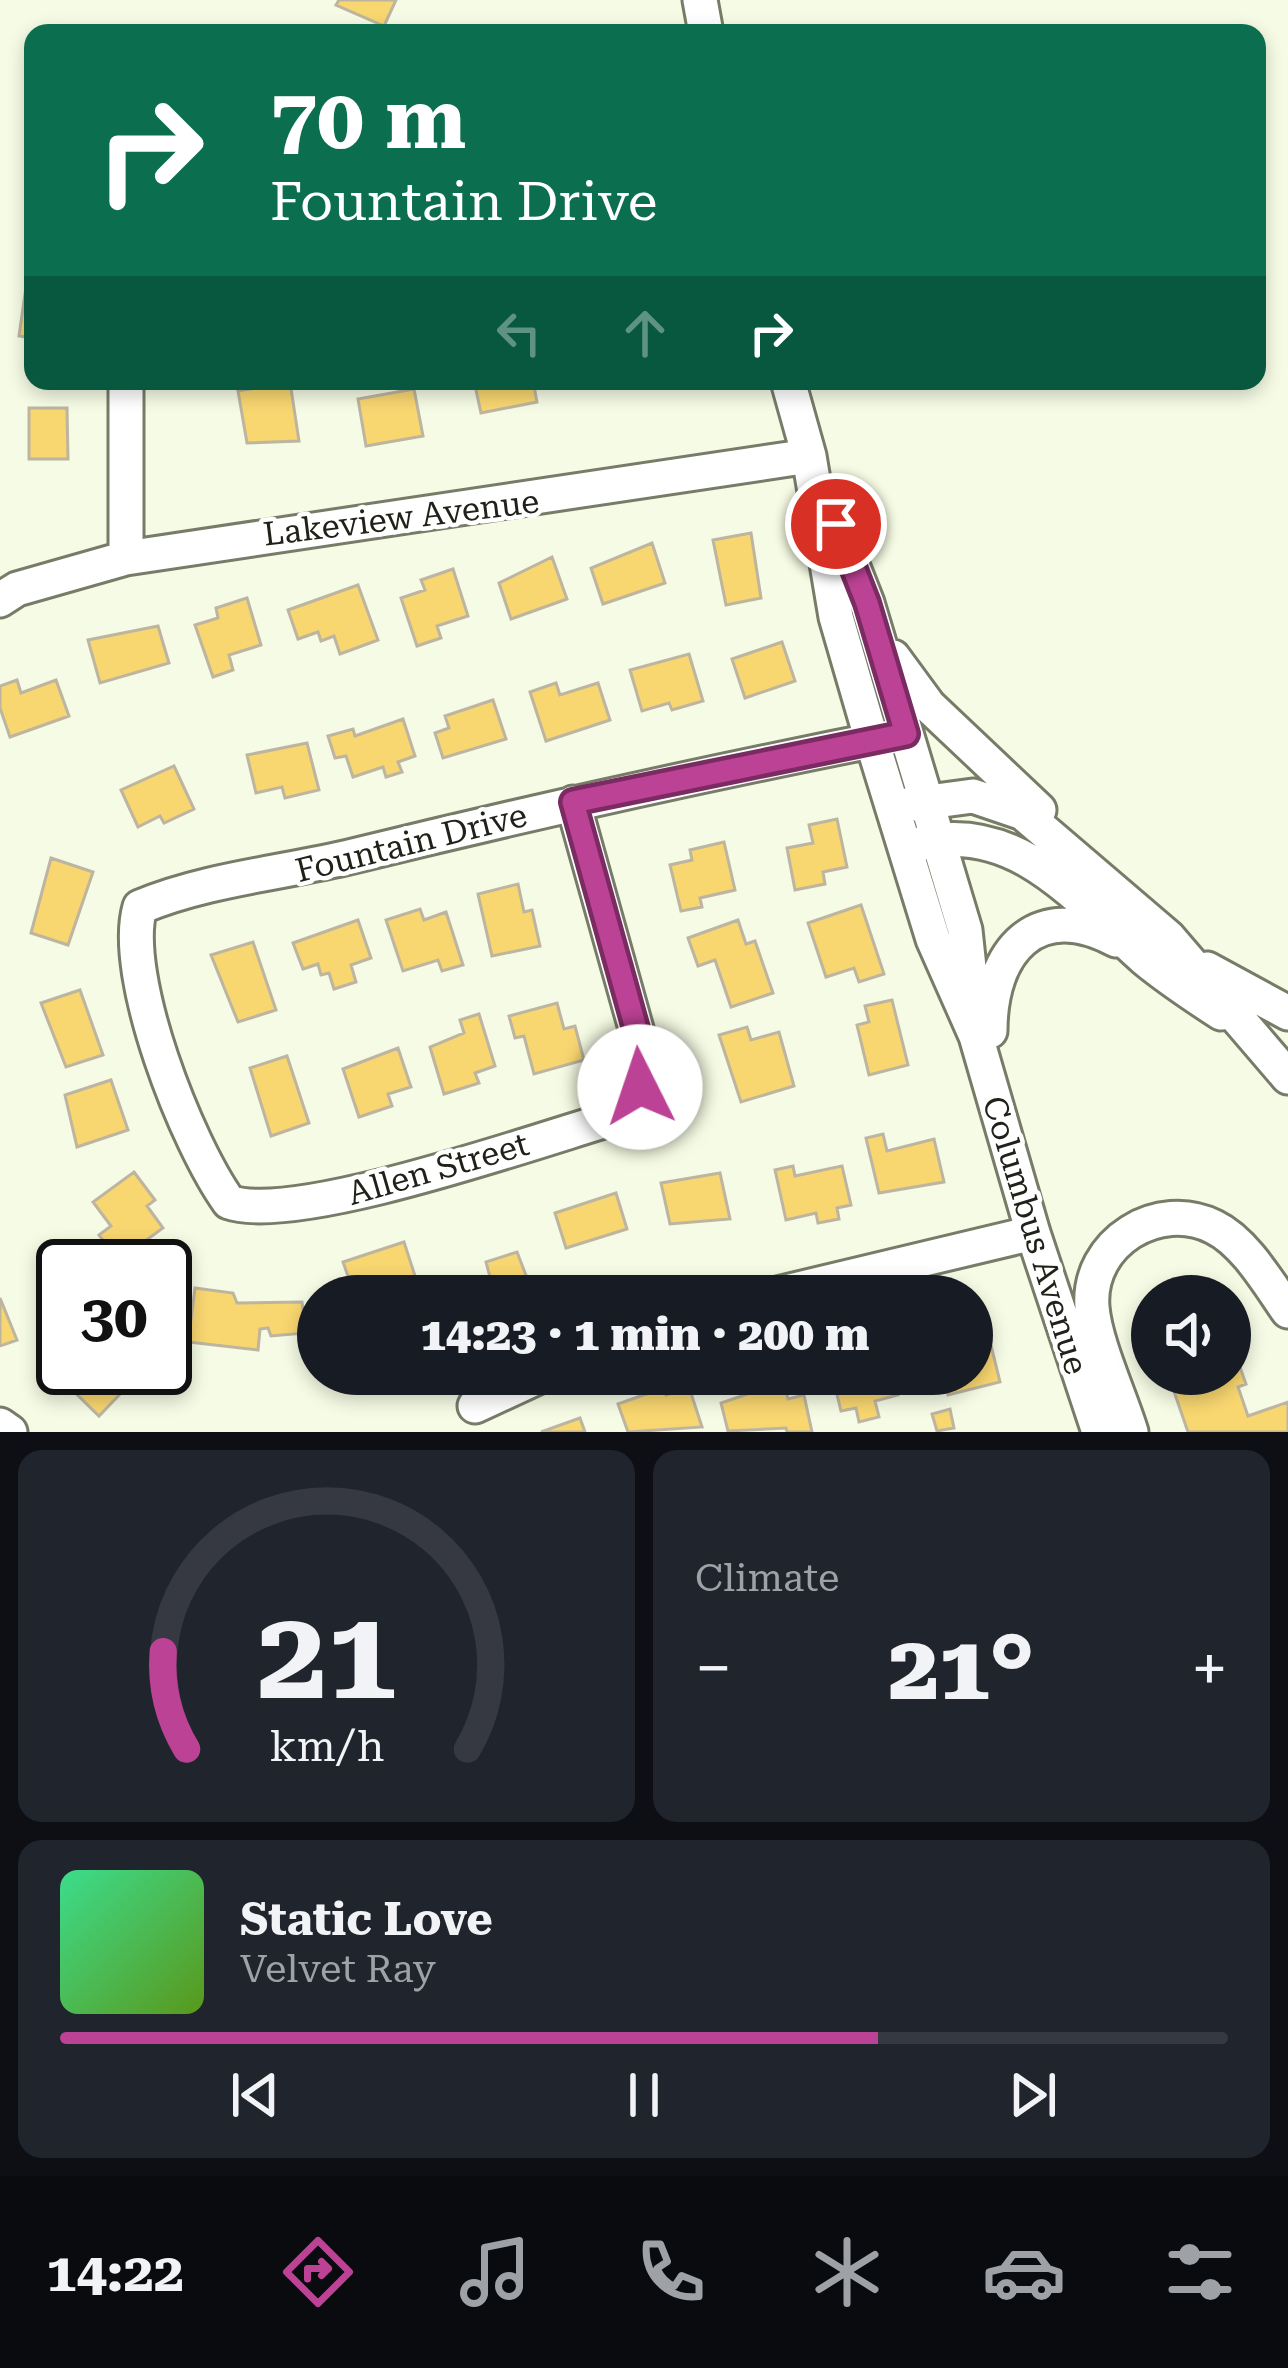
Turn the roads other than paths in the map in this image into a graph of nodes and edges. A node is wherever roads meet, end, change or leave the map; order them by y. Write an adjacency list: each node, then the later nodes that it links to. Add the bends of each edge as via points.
1 (126, 390): 4 (street)
2 (791, 390): 3 (street, Columbus Avenue)
3 (809, 456): 4 (street, Lakeview Avenue); 6 (street, Columbus Avenue); 8 (street, Columbus Avenue, via 836,617)
4 (126, 558): 5 (street, Lakeview Avenue)
5 (0, 600)
6 (867, 603): 7 (street, Columbus Avenue); 14 (street, via 929,706)
7 (906, 734): 8 (street, Fountain Drive); 9 (street, Columbus Avenue)
8 (872, 741): 10 (street, Fountain Drive); 11 (street, Columbus Avenue)
9 (927, 800): 11 (street); 12 (street, Columbus Avenue); 14 (street, via 998,801)
10 (573, 802): 15 (street, Fountain Drive, via 268,877 179,890 140,907); 15 (street, Allen Street, via 645,1061 640,1087 623,1115 346,1195 271,1210 229,1202 172,1089 134,950)
11 (892, 808): 13 (street, Columbus Avenue)
12 (939, 840): 13 (street); 16 (street, via 987,843 1036,863); 18 (street, Columbus Avenue, via 965,930)
13 (904, 848): 18 (street, Columbus Avenue)
14 (1117, 888): 16 (street)
15 (137, 918)
16 (1157, 949): 17 (street); 19 (street); 20 (street, via 1072,925 1050,926 1014,947 994,988)
17 (1288, 1013)
18 (976, 1036): 20 (street, Columbus Avenue)
19 (1288, 1077)
20 (990, 1086): 21 (street, Columbus Avenue)
21 (1033, 1233): 22 (street); 28 (street, Columbus Avenue)
22 (857, 1275)
23 (1288, 1311): 29 (street, via 1216,1228 1179,1217 1140,1223 1097,1274 1092,1307)
24 (499, 1395): 25 (street)
25 (475, 1406)
26 (0, 1425): 27 (street)
27 (10, 1432)
28 (1099, 1432)
29 (1131, 1432)

